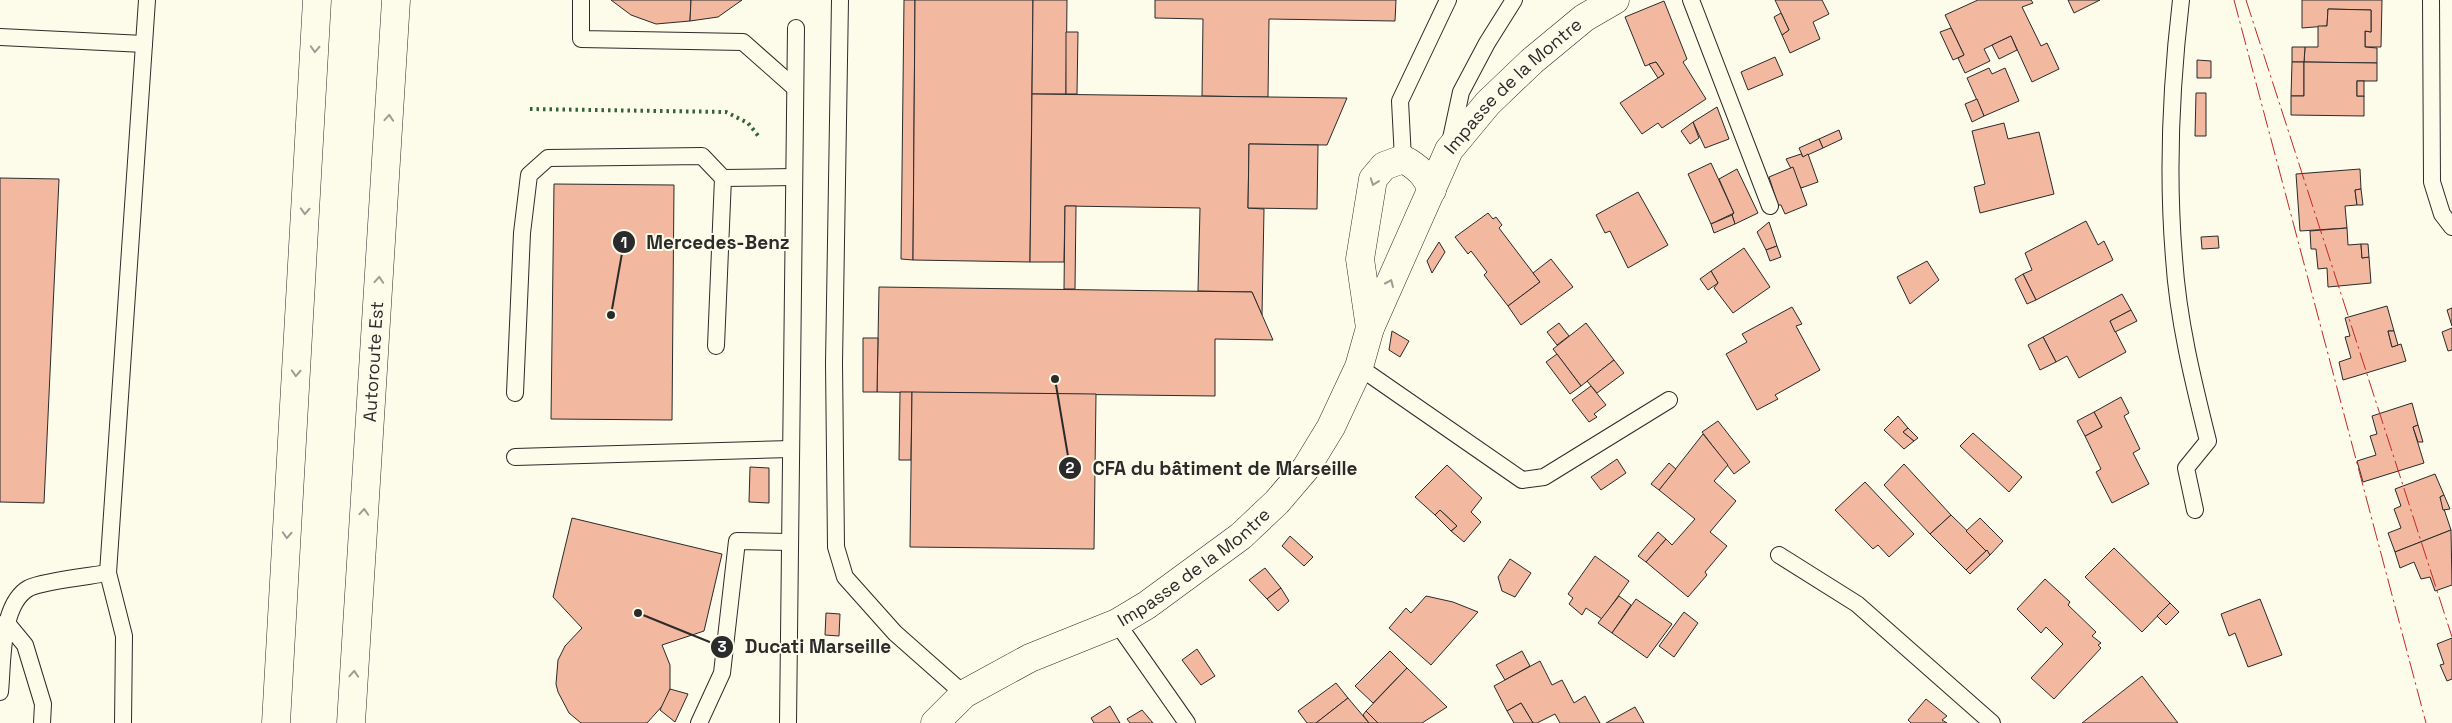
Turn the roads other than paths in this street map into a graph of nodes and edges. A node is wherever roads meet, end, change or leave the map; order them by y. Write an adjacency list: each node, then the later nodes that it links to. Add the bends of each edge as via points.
1 (147, 0): 14 (lane)
2 (318, 0): 40 (main road, one-way to 40)
3 (396, 0): 41 (main road, Autoroute Est, one-way to 3)
4 (581, 0): 15 (lane, via 581,40 743,42)
5 (840, 0): 37 (lane, via 834,363 836,546 845,577 895,633)
6 (1448, 0): 17 (lane, via 1400,101)
7 (1514, 0): 16 (lane, via 1486,43 1461,92)
8 (1615, 0): 16 (main road, Impasse de la Montre, via 1584,18 1532,61 1488,103)
9 (1691, 0): 21 (lane)
10 (2181, 0): 30 (lane, via 2170,155 2174,260 2191,373 2208,441 2186,468)
11 (2431, 0): 22 (lane, via 2432,182 2442,214)
12 (796, 28): 15 (lane)
13 (0, 38): 14 (lane)
14 (144, 44): 33 (lane)
15 (795, 88): 18 (lane)
16 (1449, 150): 20 (main road, Impasse de la Montre)
17 (1403, 159): 20 (main road, via 1417,166); 23 (main road, Impasse de la Montre, one-way to 23, via 1384,166 1373,179 1360,259)
18 (794, 177): 19 (lane); 28 (lane)
19 (722, 178): 24 (lane); 26 (lane, via 702,156 548,158 529,175 522,233)
20 (1432, 190): 23 (main road, Impasse de la Montre, one-way to 20)
21 (1770, 206)
22 (2452, 227)
23 (1370, 328): 25 (main road, Impasse de la Montre)
24 (716, 346)
25 (1359, 367): 27 (lane, via 1522,480 1544,477); 35 (main road, Impasse de la Montre, via 1331,427 1306,468 1277,502 1210,560)
26 (515, 392)
27 (1669, 400)
28 (791, 450): 29 (lane); 31 (lane)
29 (515, 457)
30 (2194, 510)
31 (790, 542): 42 (lane, via 737,541 722,673); 43 (lane)
32 (1779, 554): 46 (lane, via 1857,604)
33 (108, 573): 34 (lane, via 29,588 14,602); 39 (lane, via 124,636)
34 (6, 622): 36 (lane); 38 (lane, via 25,645 44,704)
35 (1118, 623): 37 (main road, Impasse de la Montre, via 1030,658); 45 (lane)
36 (0, 692)
37 (964, 694): 44 (main road, Impasse de la Montre)
38 (42, 723)
39 (123, 723)
40 (276, 723)
41 (352, 723)
42 (699, 723)
43 (788, 723)
44 (935, 723)
45 (1186, 723)
46 (1992, 723)

